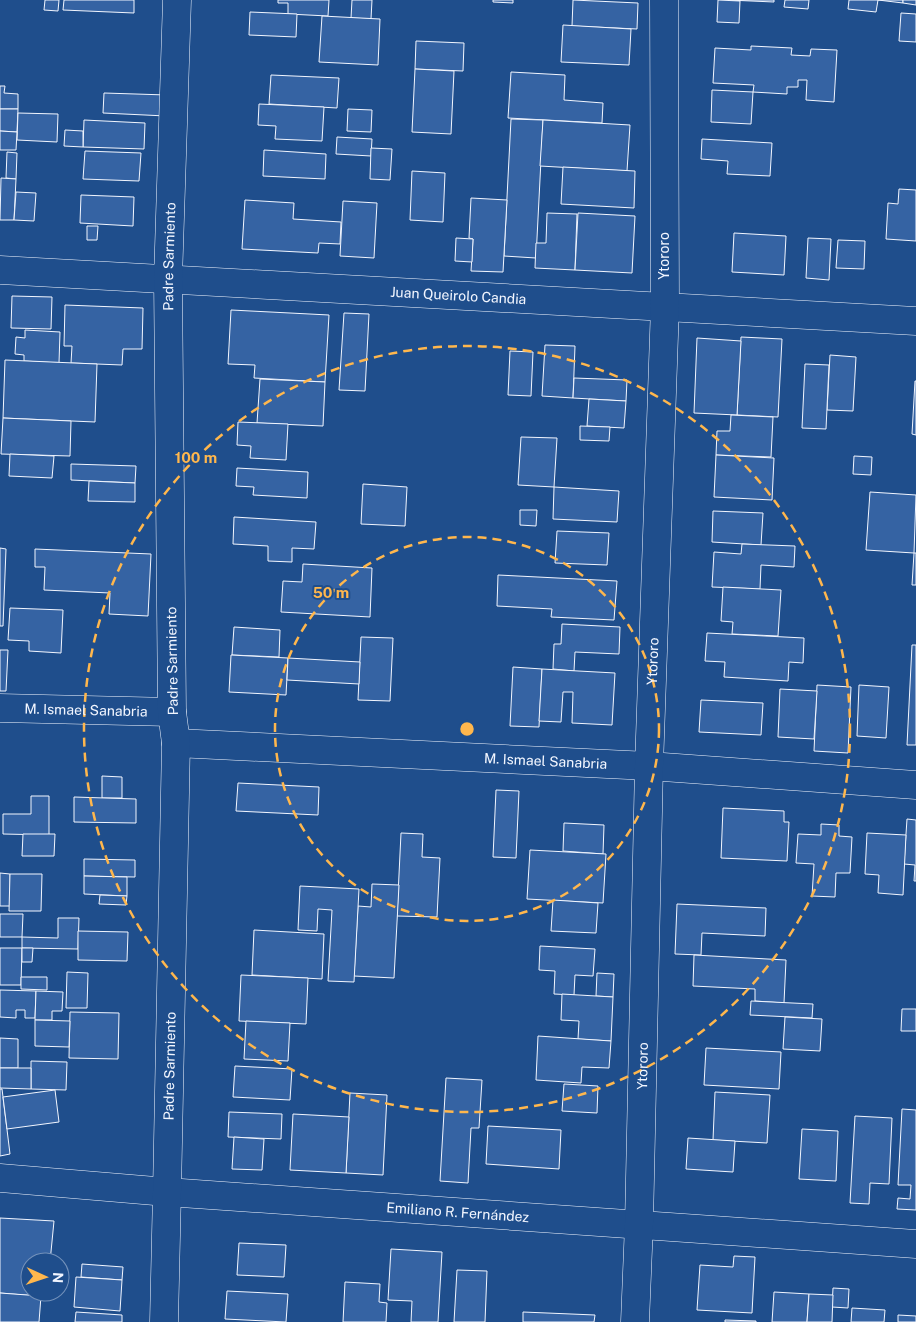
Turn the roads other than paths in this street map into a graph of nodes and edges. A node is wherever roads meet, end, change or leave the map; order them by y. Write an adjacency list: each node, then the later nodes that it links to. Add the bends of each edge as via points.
1 (177, 0): 4 (street, Padre Sarmiento)
2 (664, 0): 5 (street, Ytororo)
3 (0, 270): 4 (street, Juan Queirolo Candia)
4 (168, 279): 5 (street, Juan Queirolo Candia); 8 (street, Padre Sarmiento)
5 (664, 306): 6 (street, Juan Queirolo Candia); 10 (street, Ytororo)
6 (916, 321)
7 (0, 708): 8 (street, M. Ismael Sanabria)
8 (172, 712): 9 (street, Padre Sarmiento)
9 (176, 744): 10 (street, M. Ismael Sanabria); 13 (street, Padre Sarmiento)
10 (649, 766): 11 (street, M. Ismael Sanabria); 14 (street, Ytororo)
11 (916, 785)
12 (0, 1178): 13 (street, Emiliano R. Fernández)
13 (167, 1192): 14 (street, Emiliano R. Fernández); 16 (street, Padre Sarmiento)
14 (638, 1224): 15 (street, Emiliano R. Fernández); 17 (street, Ytororo)
15 (916, 1244)
16 (164, 1322)
17 (635, 1322)

